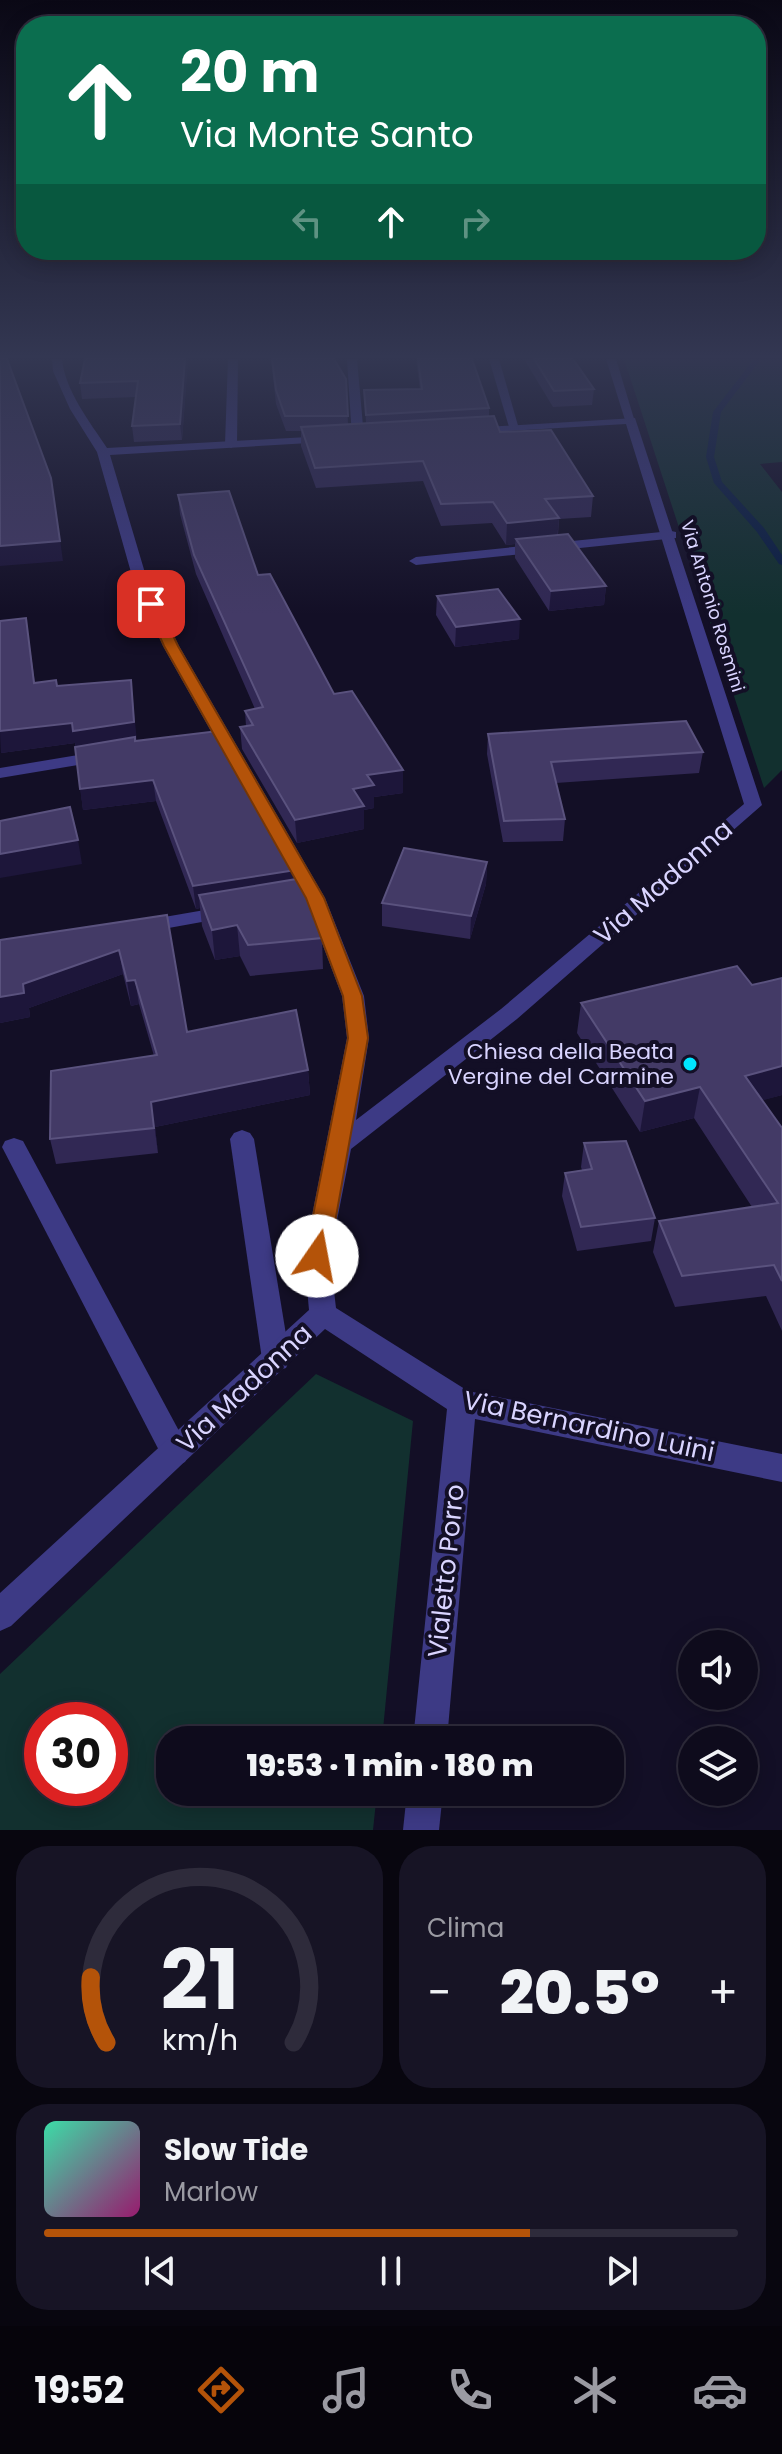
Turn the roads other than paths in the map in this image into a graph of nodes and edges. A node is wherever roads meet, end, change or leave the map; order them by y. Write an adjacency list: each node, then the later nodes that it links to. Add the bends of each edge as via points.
1 (98, 444): 4 (street)
2 (225, 444): 4 (street)
3 (639, 444): 5 (street, Via Antonio Rosmini)
4 (103, 452): 13 (street, via 141,583 353,996 358,1038)
5 (671, 535): 6 (street); 9 (street, Via Antonio Rosmini)
6 (416, 561)
7 (120, 753): 8 (street)
8 (0, 773)
9 (753, 805): 13 (street, Via Madonna, via 509,1014)
10 (252, 908): 11 (street)
11 (126, 930)
12 (242, 1139): 16 (street)
13 (340, 1145): 15 (street, Via Madonna, via 317,1256)
14 (14, 1147): 18 (street)
15 (323, 1314): 16 (street, Via Madonna); 17 (street, Via Bernardino Luini)
16 (276, 1359): 18 (street, Via Madonna)
17 (462, 1403): 19 (street, Via Bernardino Luini); 21 (street, Vialetto Porro)
18 (175, 1452): 20 (street, Via Madonna)
19 (782, 1468)
20 (0, 1615)
21 (431, 1726)
22 (424, 1806): 23 (street)
23 (421, 1830)

